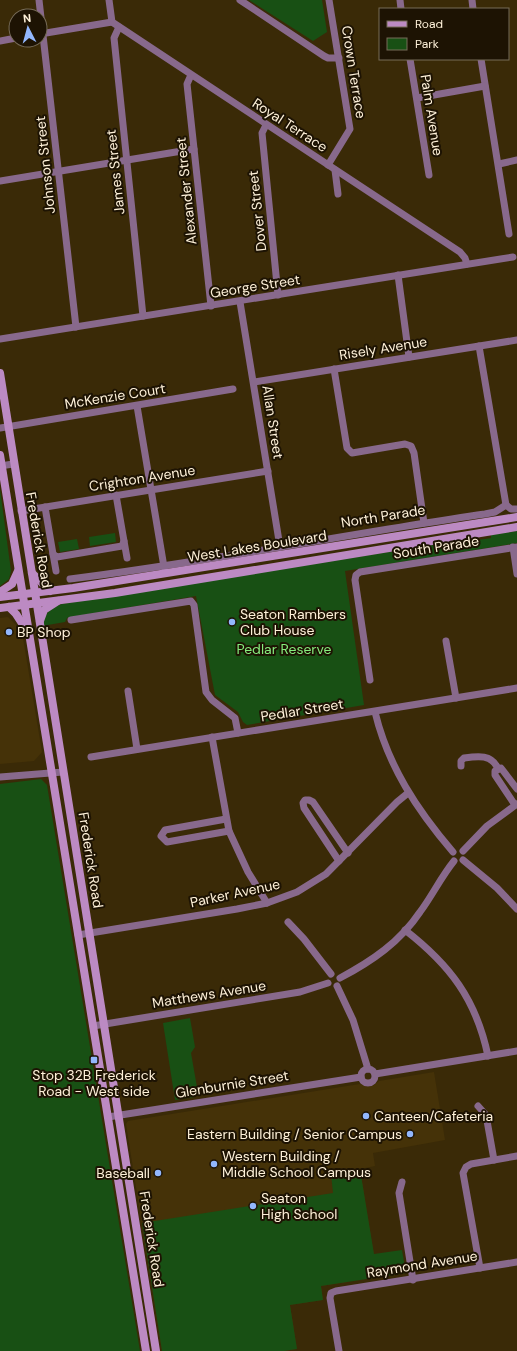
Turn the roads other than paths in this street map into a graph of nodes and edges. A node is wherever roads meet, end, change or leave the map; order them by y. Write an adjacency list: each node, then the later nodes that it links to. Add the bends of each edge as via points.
1 (109, 0): 4 (street)
2 (240, 0): 8 (street, via 324,56)
3 (330, 0): 8 (street, Crown Terrace)
4 (112, 22): 5 (street, Royal Terrace); 6 (street)
5 (119, 27): 11 (street, Royal Terrace); 16 (street, James Street, via 114,38)
6 (48, 33)
7 (43, 48): 21 (street, Johnson Street)
8 (339, 58): 19 (street, Crown Terrace, via 350,130)
9 (410, 60): 13 (street, Palm Avenue)
10 (481, 60): 12 (street)
11 (192, 75): 14 (street, Royal Terrace); 15 (street, Alexander Street, via 187,84)
12 (485, 86): 13 (street); 18 (street)
13 (417, 98): 22 (street, Palm Avenue)
14 (266, 125): 19 (street, Royal Terrace); 29 (street, Dover Street, via 262,133)
15 (194, 149): 16 (street); 31 (street, Alexander Street)
16 (126, 160): 21 (street); 32 (street, James Street)
17 (517, 160): 18 (street)
18 (498, 164): 25 (street)
19 (328, 165): 20 (street, Royal Terrace)
20 (335, 170): 24 (street); 27 (street, Royal Terrace, via 460,252)
21 (59, 171): 23 (street); 33 (street, Johnson Street)
22 (429, 175)
23 (0, 181)
24 (338, 194)
25 (509, 234)
26 (513, 257): 27 (street, George Street)
27 (467, 264): 28 (street, George Street)
28 (398, 275): 29 (street, George Street); 37 (street)
29 (278, 296): 30 (street, George Street)
30 (240, 302): 31 (street, George Street); 40 (street, Allan Street)
31 (211, 306): 32 (street, George Street)
32 (143, 316): 33 (street, George Street)
33 (76, 327): 34 (street, George Street)
34 (0, 339)
35 (517, 340): 36 (street, Risely Avenue)
36 (479, 346): 37 (street, Risely Avenue); 50 (street)
37 (409, 357): 38 (street, Risely Avenue)
38 (334, 369): 40 (street, Risely Avenue); 55 (street, via 347,448 352,453 405,444 411,446)
39 (0, 373): 43 (main road, Frederick Road)
40 (254, 382): 47 (street, Allan Street)
41 (233, 389): 42 (street, McKenzie Court)
42 (137, 406): 43 (street, McKenzie Court); 48 (street)
43 (4, 427): 45 (main road, Frederick Road)
44 (0, 455): 46 (main road, Frederick Road)
45 (14, 464): 46 (street); 53 (main road, Frederick Road)
46 (1, 466): 64 (main road, Frederick Road)
47 (268, 471): 48 (street, Crighton Avenue); 58 (street, Allan Street)
48 (151, 490): 49 (street, Crighton Avenue); 62 (street)
49 (116, 495): 51 (street, Crighton Avenue); 57 (street)
50 (506, 505): 52 (street, via 511,509); 55 (street, North Parade, via 495,512)
51 (45, 507): 53 (street, Crighton Avenue); 60 (street)
52 (517, 509)
53 (21, 510): 65 (main road, Frederick Road)
54 (517, 517): 69 (main road, West Lakes Boulevard)
55 (424, 523): 58 (street, North Parade)
56 (517, 528): 75 (main road, West Lakes Boulevard)
57 (124, 541): 60 (street, via 122,546 57,557); 61 (street)
58 (280, 547): 62 (street, North Parade)
59 (515, 547): 66 (street); 83 (street, South Parade, via 360,572 355,580)
60 (53, 554): 63 (street)
61 (128, 558)
62 (164, 567): 67 (street, North Parade)
63 (56, 570)
64 (18, 571): 71 (main road, via 12,584); 73 (main road, Frederick Road)
65 (31, 572): 70 (main road); 72 (main road, Frederick Road)
66 (517, 574)
67 (84, 577): 68 (street, North Parade); 69 (street)
68 (70, 579)
69 (73, 588): 70 (main road, West Lakes Boulevard)
70 (50, 591): 72 (main road, West Lakes Boulevard)
71 (0, 592)
72 (35, 593): 73 (main road, West Lakes Boulevard); 76 (main road, Frederick Road)
73 (22, 594): 74 (main road, West Lakes Boulevard); 77 (main road, Frederick Road)
74 (0, 597)
75 (60, 599): 76 (main road, West Lakes Boulevard); 80 (main road, via 44,610)
76 (37, 603): 77 (main road, West Lakes Boulevard); 80 (main road, Frederick Road)
77 (24, 605): 78 (main road, West Lakes Boulevard); 81 (main road, Frederick Road)
78 (4, 607): 81 (main road, via 16,614)
79 (71, 620): 88 (street, via 191,601 194,606 206,692 212,700 236,718)
80 (40, 622): 94 (main road, Frederick Road)
81 (29, 634): 95 (main road, Frederick Road)
82 (446, 641): 86 (street)
83 (370, 680)
84 (517, 688): 86 (street, Pedlar Street)
85 (128, 691): 90 (street)
86 (456, 698): 87 (street, Pedlar Street)
87 (375, 712): 88 (street, Pedlar Street); 98 (street, via 392,764)
88 (238, 733): 89 (street, Pedlar Street)
89 (212, 737): 90 (street, Pedlar Street); 100 (street)
90 (136, 749): 91 (street, Pedlar Street)
91 (91, 757)
92 (461, 766): 93 (street, via 464,758 484,757 495,761)
93 (498, 769): 97 (street, via 504,770); 99 (street, via 495,775)
94 (63, 772): 95 (street); 112 (main road, Frederick Road)
95 (51, 773): 96 (street); 113 (main road, Frederick Road)
96 (0, 777)
97 (517, 790)
98 (408, 793): 103 (street, via 432,829); 104 (street, Parker Avenue)
99 (516, 804): 102 (street, via 487,826)
100 (226, 820): 101 (street); 101 (street, via 165,830 161,836 167,842)
101 (229, 831): 108 (street, via 248,872)
102 (463, 851): 103 (street, via 458,849); 105 (street)
103 (453, 852): 107 (street, via 451,857)
104 (348, 853): 106 (street, Parker Avenue); 106 (street, via 313,802 305,800 304,808)
105 (463, 860): 107 (street); 109 (street, via 497,888)
106 (339, 861): 108 (street, Parker Avenue, via 313,883)
107 (454, 861): 111 (street, via 420,914)
108 (267, 903): 112 (street, Parker Avenue)
109 (517, 909)
110 (288, 922): 114 (street)
111 (405, 930): 115 (street, via 382,953); 121 (street, via 442,961 457,979 474,1009 484,1035)
112 (90, 934): 113 (street, Parker Avenue); 118 (main road, Frederick Road)
113 (78, 935): 119 (main road, Frederick Road)
114 (331, 974): 115 (street, via 337,974); 116 (street, via 327,979)
115 (340, 978): 117 (street, via 341,982)
116 (328, 983): 117 (street, via 332,987); 118 (street, Matthews Avenue, via 300,992)
117 (337, 986): 122 (street, via 353,1020)
118 (105, 1024): 119 (street, Matthews Avenue); 126 (main road, Frederick Road)
119 (93, 1026): 127 (main road, Frederick Road)
120 (517, 1051): 121 (street)
121 (488, 1056): 123 (street)
122 (368, 1069): 123 (street); 124 (street, via 362,1072)
123 (375, 1074): 124 (street, via 369,1082 365,1082)
124 (362, 1077): 126 (street, Glenburnie Street)
125 (478, 1106): 129 (street, via 486,1115)
126 (119, 1115): 127 (street, Glenburnie Street); 135 (main road, Frederick Road)
127 (108, 1117): 134 (main road, Frederick Road)
128 (517, 1156): 129 (street)
129 (494, 1160): 132 (street, via 471,1164 463,1173)
130 (402, 1182): 133 (street, via 399,1192)
131 (517, 1262): 132 (street, Raymond Avenue)
132 (480, 1268): 133 (street, Raymond Avenue)
133 (412, 1280): 136 (street, Raymond Avenue, via 331,1293)
134 (146, 1351)
135 (156, 1351)
136 (339, 1351)

